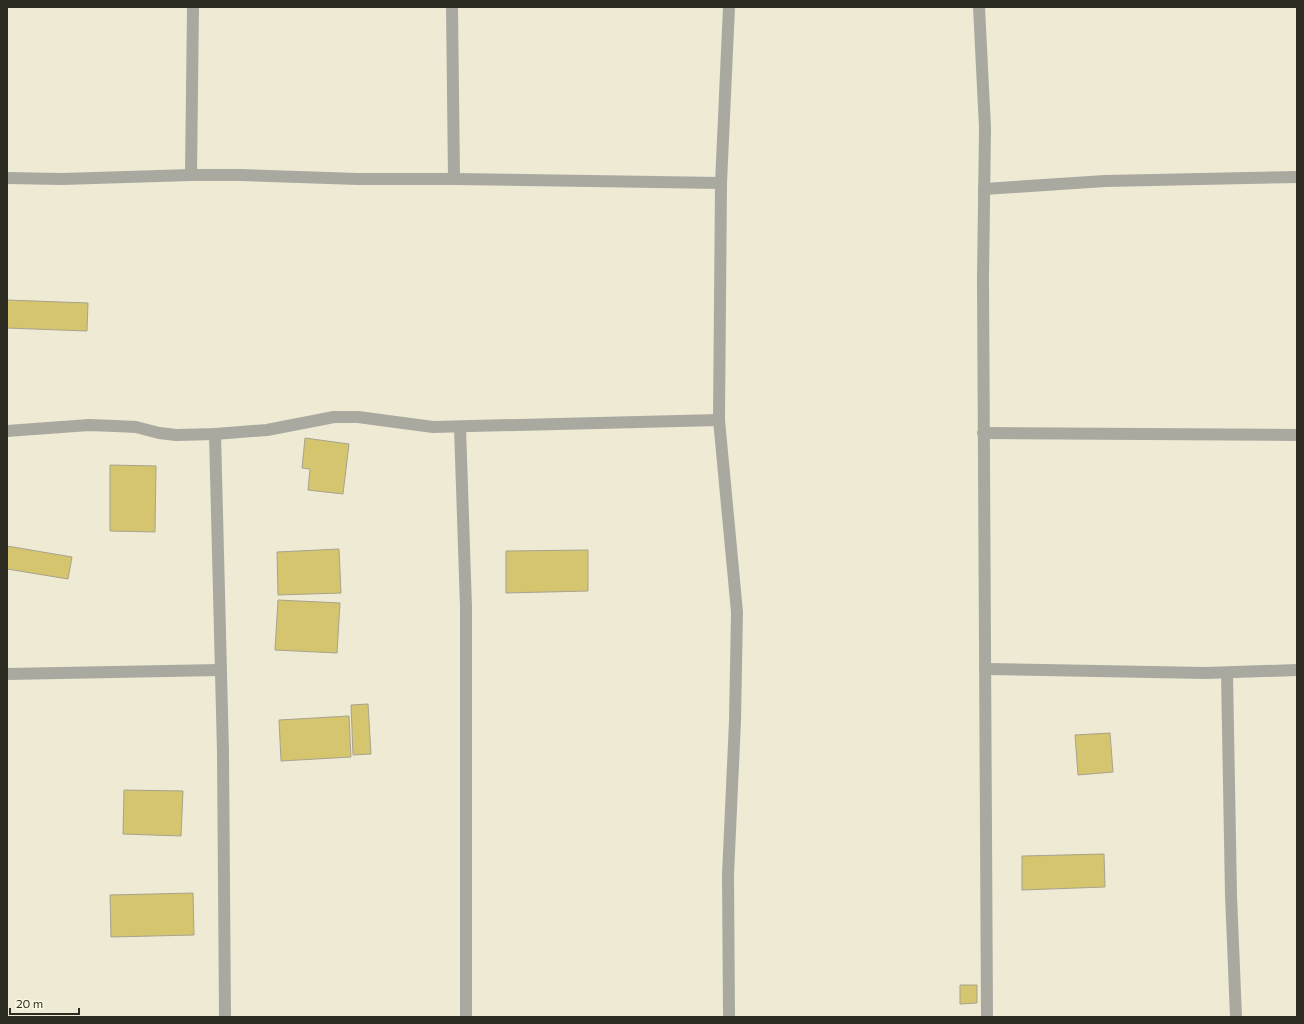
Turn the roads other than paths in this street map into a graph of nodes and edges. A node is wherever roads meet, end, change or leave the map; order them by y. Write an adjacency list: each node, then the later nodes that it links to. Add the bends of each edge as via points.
1 (193, 7): 5 (street)
2 (452, 7): 8 (street)
3 (729, 7): 9 (street)
4 (979, 7): 10 (street, via 985,128)
5 (191, 175): 7 (street); 8 (street)
6 (1297, 177): 10 (street, via 1105,181)
7 (7, 178)
8 (454, 179): 9 (street)
9 (721, 183): 11 (street)
10 (984, 189): 14 (street)
11 (720, 420): 12 (street); 24 (street, via 737,612 728,875)
12 (460, 427): 15 (street, via 432,427 358,417 334,417 266,430); 23 (street, via 466,607)
13 (7, 431): 15 (street, via 88,425 136,427 176,435)
14 (983, 433): 16 (street); 17 (street)
15 (216, 434): 18 (street)
16 (1297, 435)
17 (985, 669): 20 (street); 25 (street)
18 (220, 670): 21 (street); 22 (street)
19 (1297, 670): 20 (street)
20 (1227, 673): 26 (street)
21 (7, 674)
22 (225, 1017)
23 (466, 1017)
24 (729, 1017)
25 (987, 1017)
26 (1236, 1017)

